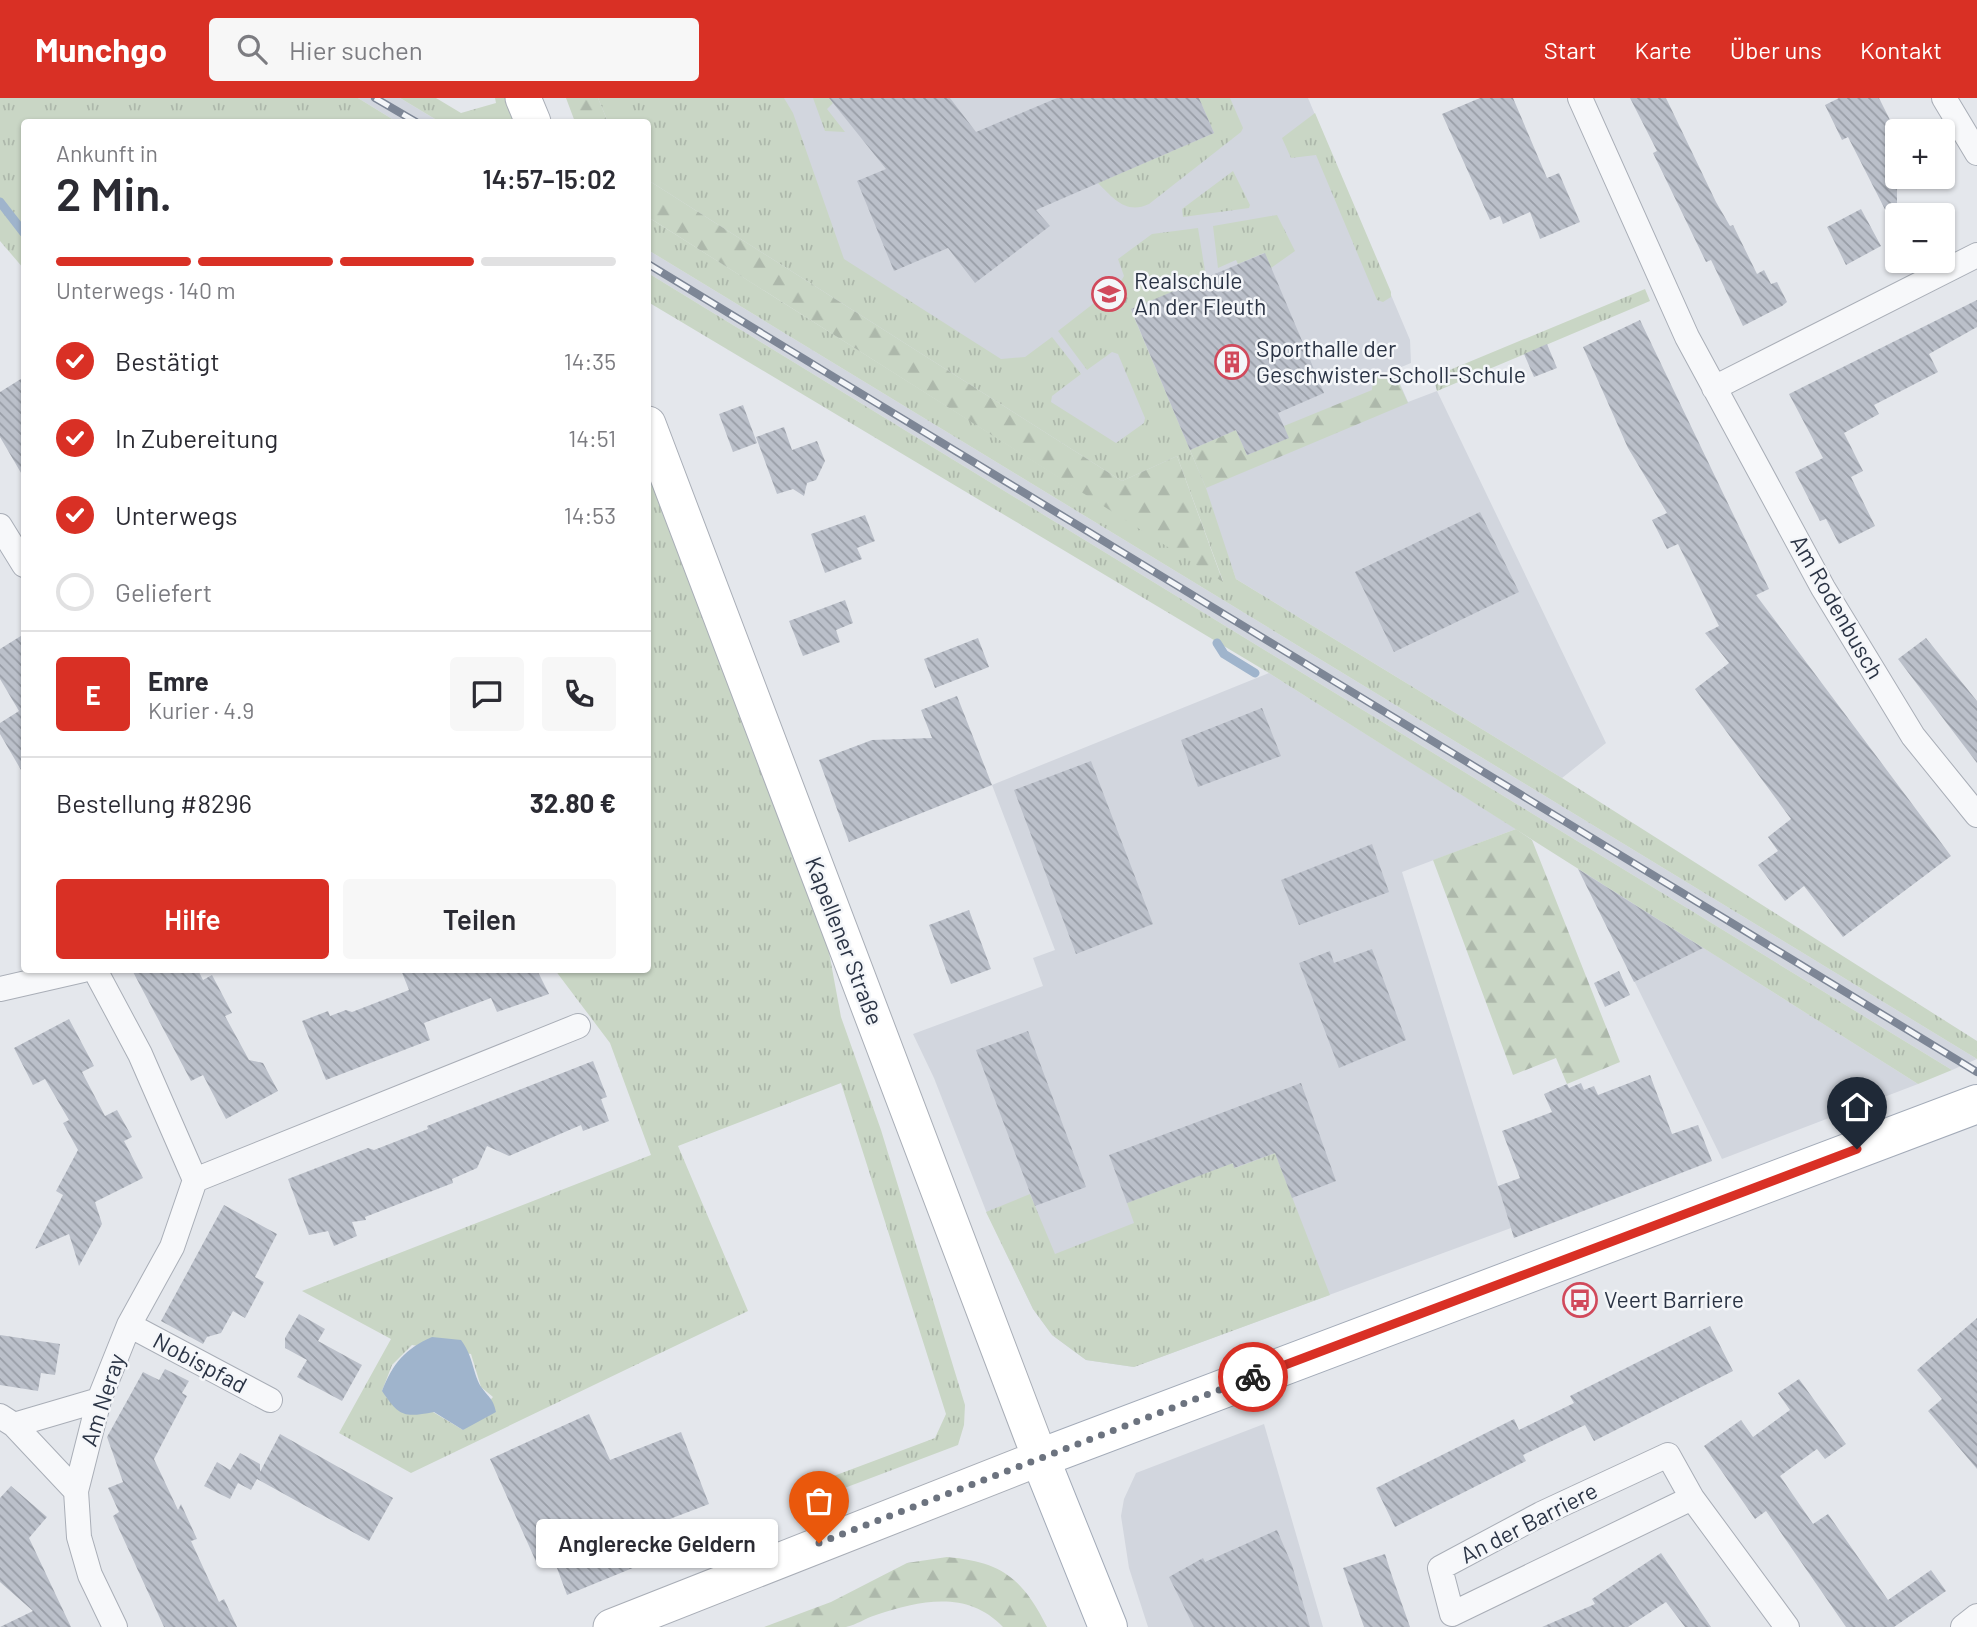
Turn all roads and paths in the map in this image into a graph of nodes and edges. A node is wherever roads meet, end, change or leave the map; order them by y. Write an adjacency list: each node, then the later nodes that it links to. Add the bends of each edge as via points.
1 (523, 98): 4 (main road)
2 (1580, 98): 7 (street, Am Rodenbusch, via 1660,281)
3 (1944, 98): 5 (street)
4 (532, 119)
5 (1977, 153)
6 (1977, 256): 7 (street)
7 (1714, 388): 11 (street, Am Rodenbusch, via 1823,588 1906,725)
8 (651, 432): 22 (main road, Kapellener Straße)
9 (0, 526): 10 (street)
10 (21, 560)
11 (1977, 815)
12 (70, 973): 14 (street)
13 (97, 973): 17 (street, via 140,1054)
14 (0, 989)
15 (578, 1026): 17 (street)
16 (1977, 1104): 22 (main road)
17 (195, 1180): 18 (street, Am Neray, via 172,1247)
18 (129, 1325): 19 (street, Am Neray); 20 (street, Nobispfad)
19 (99, 1400): 21 (street); 23 (street, Am Neray)
20 (270, 1400)
21 (7, 1420): 23 (street)
22 (1040, 1458): 27 (main road); 28 (main road)
23 (76, 1491): 26 (street, Am Neray, via 79,1537 90,1575)
24 (1692, 1498): 24 (street, An der Barriere, via 1568,1560 1452,1614 1440,1568 1541,1514 1668,1455); 29 (street, An der Barriere)
25 (1977, 1616): 30 (street)
26 (115, 1627)
27 (611, 1627)
28 (1108, 1627)
29 (1787, 1627)
30 (1963, 1627)

